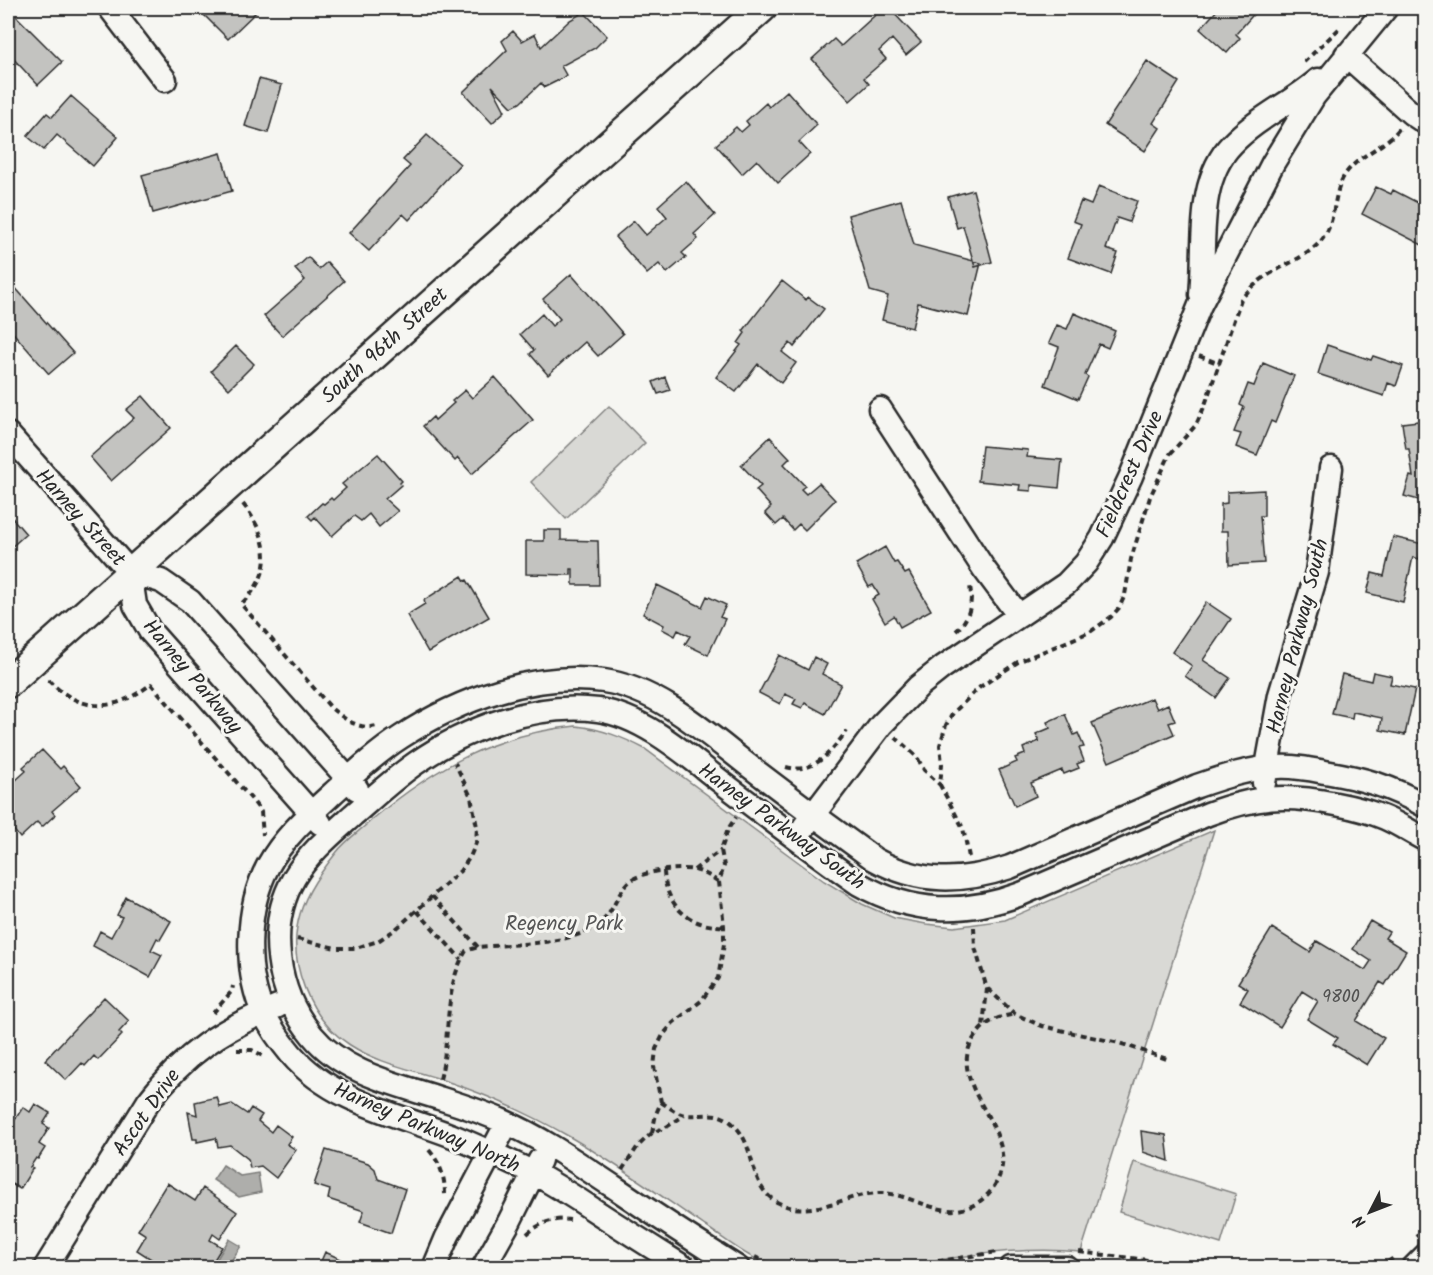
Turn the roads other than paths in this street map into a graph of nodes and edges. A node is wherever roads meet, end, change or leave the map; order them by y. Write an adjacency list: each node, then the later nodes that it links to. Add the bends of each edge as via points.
1 (110, 8): 5 (street)
2 (762, 8): 11 (street, South 96th Street)
3 (1386, 8): 4 (street, Fieldcrest Drive)
4 (1346, 55): 6 (street); 7 (street, Fieldcrest Drive, via 1314,96 1279,153); 7 (street, Fieldcrest Drive, via 1231,145 1218,165 1204,215)
5 (165, 80)
6 (1418, 118)
7 (1200, 305): 12 (street, Fieldcrest Drive, via 1102,538 1066,584)
8 (880, 409): 12 (street)
9 (8, 434): 11 (street, Harney Street)
10 (1331, 468): 14 (street, Harney Parkway South, via 1317,572 1280,695)
11 (130, 572): 13 (street, South 96th Street); 15 (street, Harney Parkway, via 161,581 190,601); 19 (street, Harney Parkway, via 135,605 150,631)
12 (1019, 615): 20 (street, Fieldcrest Drive, via 919,686 881,725)
13 (8, 683)
14 (1266, 769): 16 (street, Harney Parkway South); 18 (street, Harney Parkway South, via 1304,768 1369,780); 20 (street, Harney Parkway South, via 1223,777 1010,867 969,878 929,878 892,868)
15 (348, 779): 17 (street, Harney Parkway); 19 (street, Harney Parkway North); 20 (street, Harney Parkway South, via 401,737 452,709 531,682 606,681 642,692 687,719)
16 (1261, 799): 22 (street, Harney Parkway South, via 1208,814 1021,894 972,908 925,907 880,896); 23 (street, Harney Parkway South, via 1301,798 1361,809)
17 (368, 802): 21 (street, Harney Parkway South); 22 (street, Harney Parkway South, via 418,762 464,736 537,712 601,710 630,719 670,743)
18 (1425, 806)
19 (312, 813): 21 (street, Harney Parkway); 25 (street, Harney Parkway North, via 284,842 256,895 251,958)
20 (813, 815): 22 (street, Fieldcrest Drive)
21 (331, 834): 24 (street, Harney Parkway North, via 306,860 283,903 279,956)
22 (796, 838)
23 (1425, 840)
24 (290, 1000): 25 (street, Ascot Drive); 26 (street, Harney Parkway North, via 314,1037 349,1065)
25 (263, 1012): 28 (street, Harney Parkway North, via 292,1055 334,1090); 31 (street, Ascot Drive, via 206,1042 167,1077)
26 (507, 1123): 27 (street, Harney Parkway North); 28 (street)
27 (548, 1144): 29 (street); 35 (street, Harney Parkway North)
28 (490, 1153): 29 (street, Harney Parkway North); 32 (street)
29 (534, 1173): 33 (street); 34 (street, Harney Parkway North)
30 (1425, 1255): 38 (street)
31 (45, 1268)
32 (434, 1268)
33 (483, 1268)
34 (685, 1268)
35 (738, 1268)
36 (1011, 1268): 37 (street)
37 (1067, 1268)
38 (1413, 1268)

